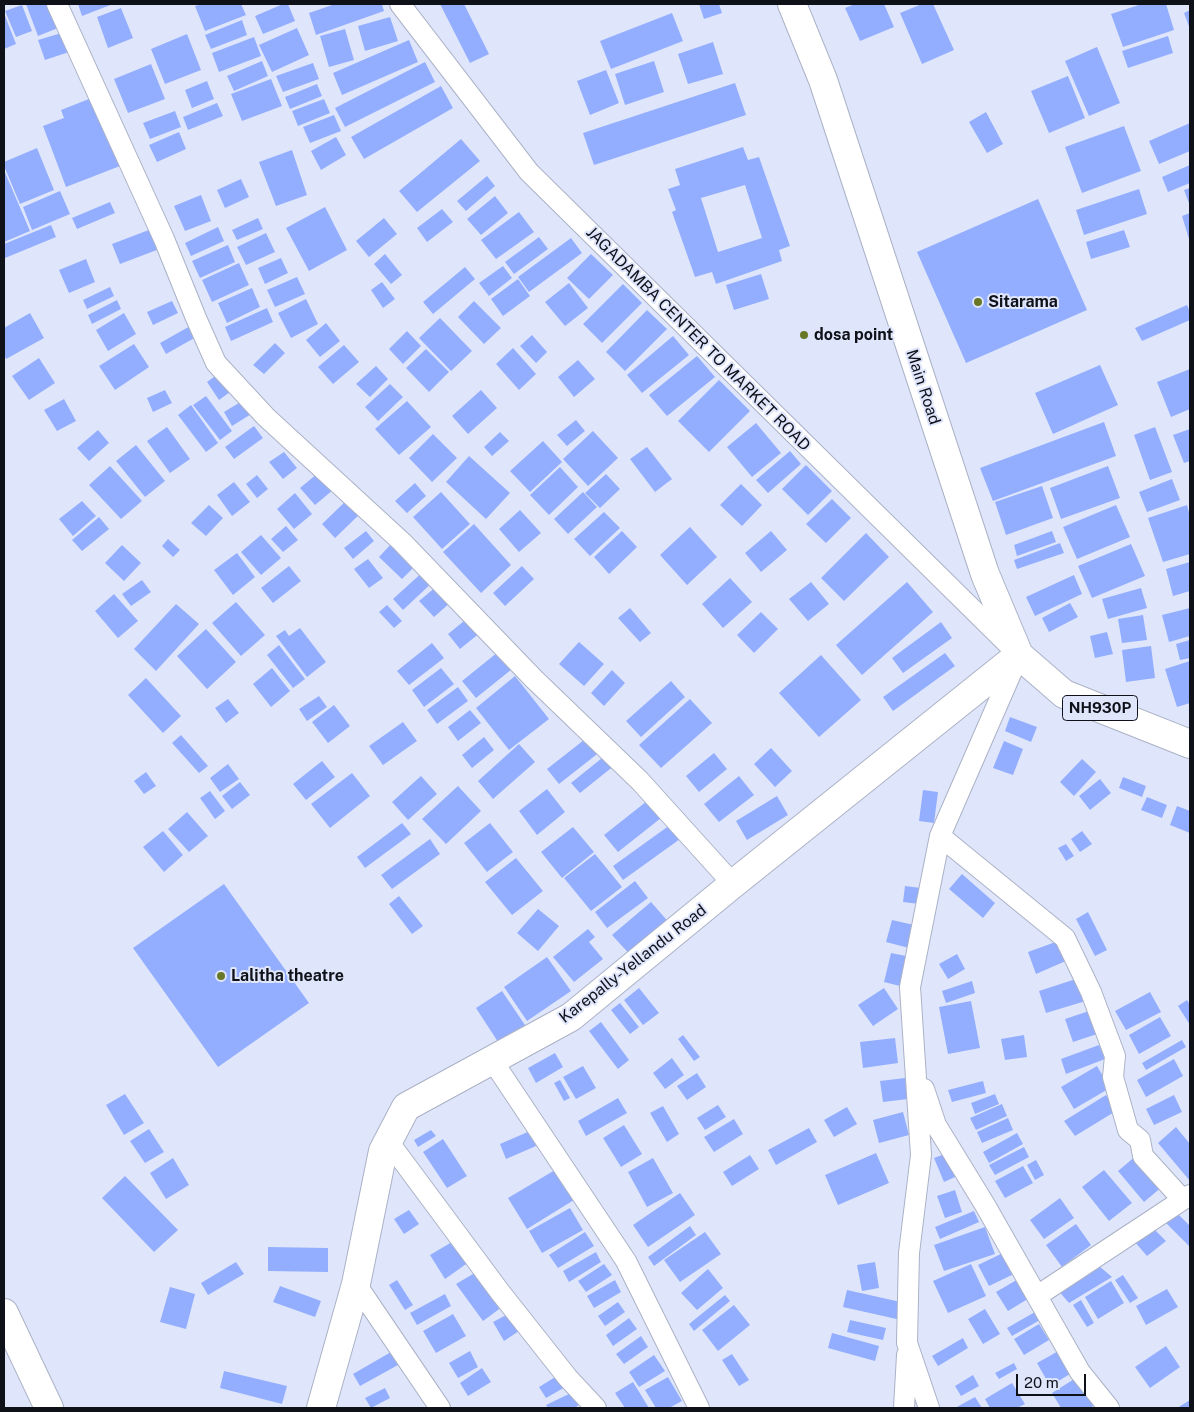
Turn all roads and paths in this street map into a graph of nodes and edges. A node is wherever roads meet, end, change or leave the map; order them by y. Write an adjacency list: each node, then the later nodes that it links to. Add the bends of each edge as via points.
1 (57, 4): 7 (street, via 164,239 216,363 266,417 402,542 534,679 640,781)
2 (400, 4): 4 (street, JAGADAMBA CENTER TO MARKET ROAD, via 529,172)
3 (792, 4): 4 (main road, Main Road / NH930P, via 823,80 985,574)
4 (1019, 655): 5 (main road, NH930P, via 1064,694); 6 (street); 7 (main road, Karepally-Yellandu Road)
5 (1190, 744)
6 (940, 836): 9 (street, via 910,987); 11 (street, via 1065,938 1091,992 1115,1056 1113,1077 1128,1130 1140,1140 1143,1156)
7 (733, 884): 8 (main road, Karepally-Yellandu Road, via 571,1017)
8 (492, 1060): 10 (main road, Karepally-Yellandu Road, via 406,1107); 20 (street, via 626,1262)
9 (915, 1064): 13 (street, via 936,1125); 15 (street, via 921,1156 909,1253)
10 (388, 1141): 12 (main road, Karepally-Yellandu Road, via 383,1151); 19 (street, via 500,1292)
11 (1186, 1197): 13 (street)
12 (356, 1284): 17 (main road, Karepally-Yellandu Road); 18 (street)
13 (1037, 1296): 23 (street, via 1080,1372)
14 (4, 1313): 16 (main road)
15 (907, 1343): 21 (street); 22 (street)
16 (49, 1408)
17 (321, 1408)
18 (440, 1408)
19 (596, 1408)
20 (699, 1408)
21 (904, 1408)
22 (929, 1408)
23 (1109, 1408)

